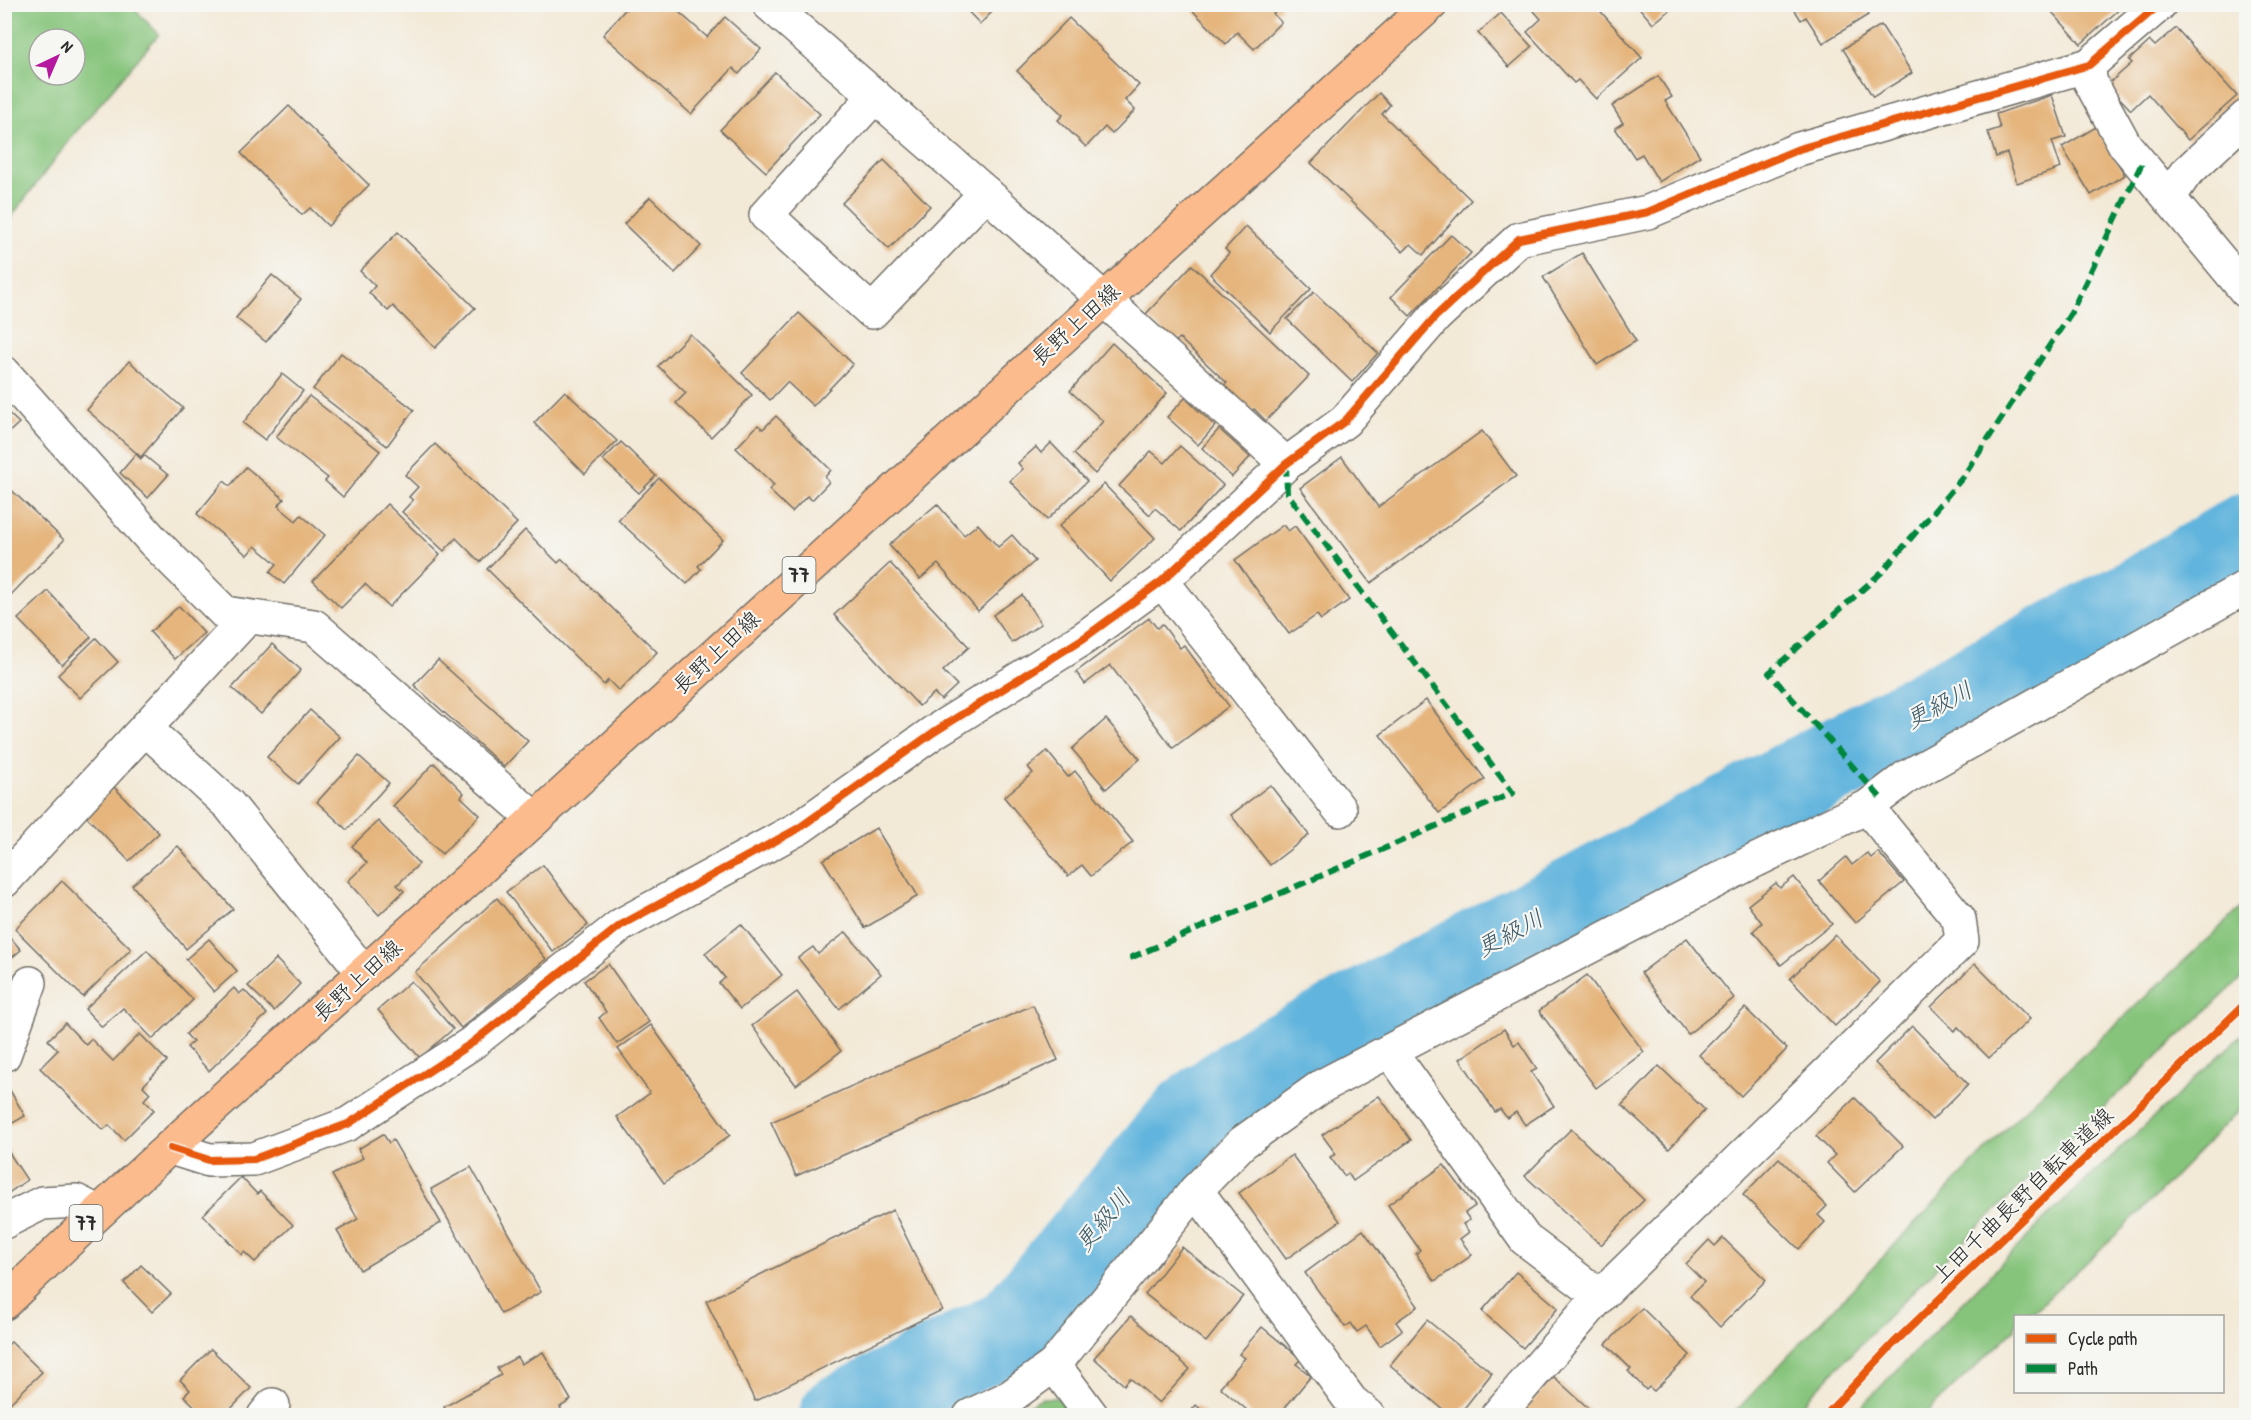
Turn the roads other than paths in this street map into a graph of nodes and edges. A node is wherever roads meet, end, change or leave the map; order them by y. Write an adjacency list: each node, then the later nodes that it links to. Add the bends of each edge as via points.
1 (769, 4): 5 (street)
2 (1431, 4): 10 (main road, 長野上田線 / 77)
3 (2160, 4): 4 (street)
4 (2089, 66): 8 (street, via 2090,81 2125,145); 12 (street, via 1799,149 1648,212 1519,239 1436,316 1345,421)
5 (875, 96): 7 (street); 7 (street, via 766,215 872,312)
6 (2247, 117): 8 (street, via 2185,174)
7 (986, 193): 10 (street)
8 (2170, 196): 9 (street)
9 (2247, 291)
10 (1102, 299): 12 (street); 19 (main road, 長野上田線 / 77)
11 (4, 373): 15 (street, via 153,541 225,613)
12 (1286, 464): 13 (street)
13 (1162, 581): 18 (street); 25 (street, via 1084,638 934,732 799,828 621,925 471,1043 348,1124 254,1159 209,1160)
14 (2247, 587): 17 (street, via 1905,778)
15 (248, 618): 16 (street); 19 (street, via 314,626)
16 (146, 729): 20 (street); 21 (street, via 229,805)
17 (1867, 807): 23 (street, via 1748,864); 29 (street, via 1959,919 1962,941)
18 (1340, 810)
19 (535, 819): 21 (main road, 長野上田線 / 77)
20 (4, 880)
21 (364, 974): 25 (main road, 長野上田線 / 77)
22 (30, 983): 24 (street)
23 (1390, 1051): 26 (street, via 1322,1086 1242,1143); 29 (street, via 1525,1239)
24 (4, 1055)
25 (171, 1148): 27 (main road, 長野上田線 / 77)
26 (1196, 1190): 31 (street); 34 (street, via 1351,1401)
27 (98, 1212): 28 (street, via 75,1201 42,1203); 30 (main road, 長野上田線 / 77)
28 (4, 1222)
29 (1600, 1296): 35 (street)
30 (4, 1303)
31 (1054, 1365): 32 (street, via 1010,1397); 33 (street)
32 (970, 1416)
33 (1092, 1416)
34 (1369, 1416)
35 (1497, 1416)

